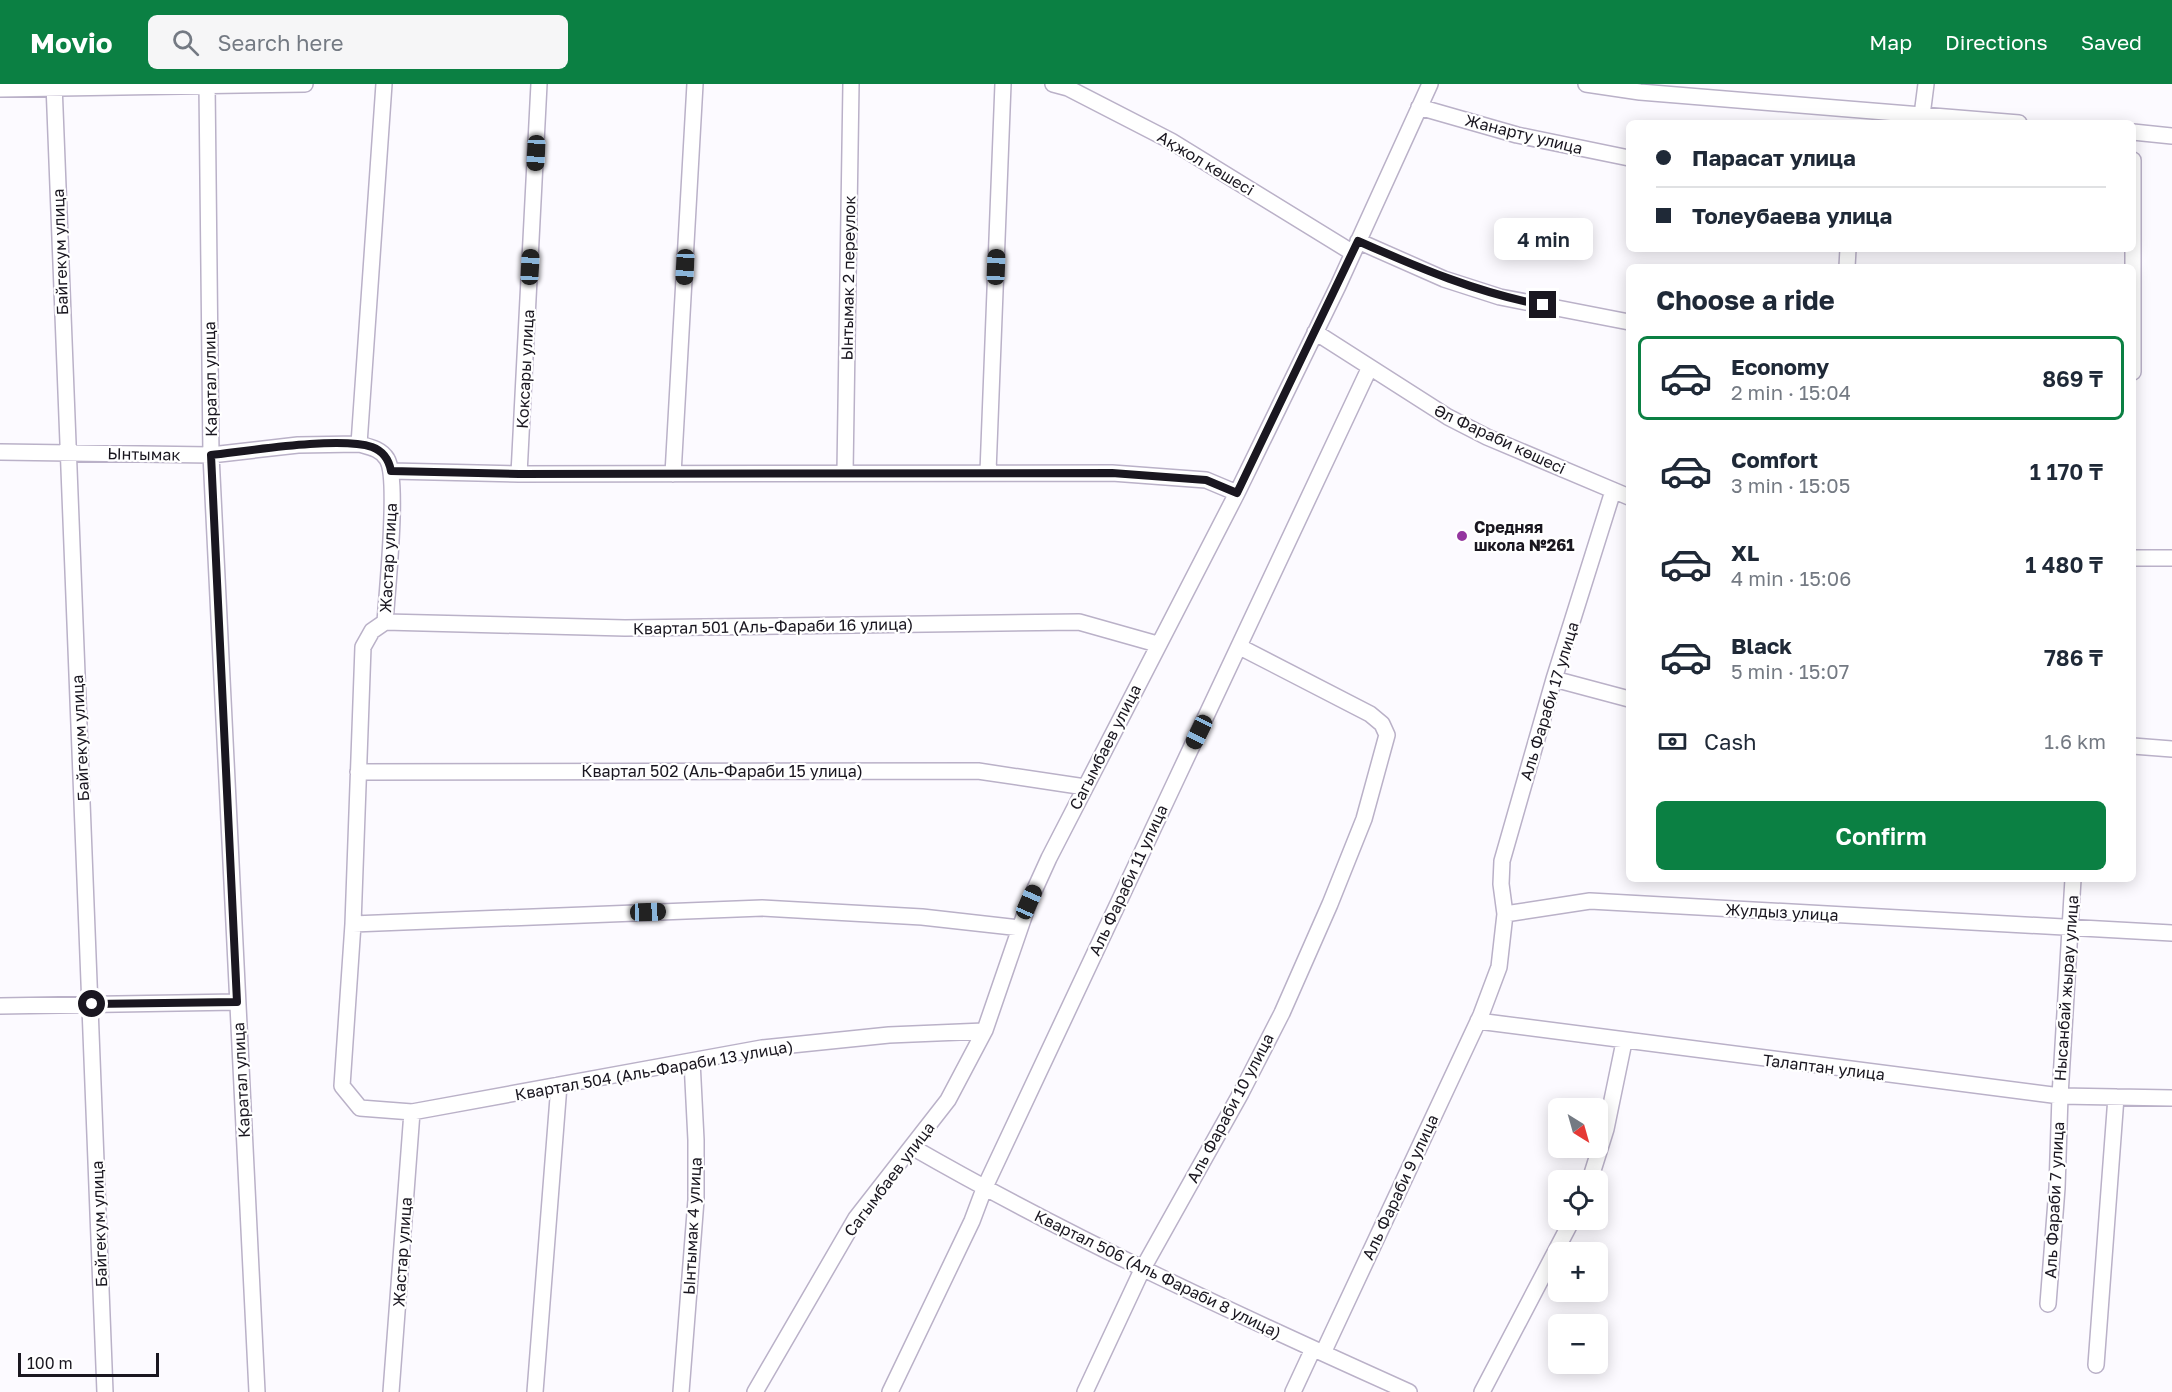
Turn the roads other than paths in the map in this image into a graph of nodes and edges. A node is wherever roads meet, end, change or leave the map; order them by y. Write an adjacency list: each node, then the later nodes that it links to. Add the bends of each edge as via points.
1 (305, 84): 11 (street)
2 (384, 84): 24 (street)
3 (539, 84): 31 (street, Коксары улица)
4 (695, 84): 32 (street)
5 (851, 84): 29 (street, Ынтымак 2 переулок)
6 (1003, 84): 30 (street)
7 (1053, 84): 20 (street, Ақжол көшесі, via 1172,141)
8 (1430, 84): 14 (street, Сагымбаев улица)
9 (1586, 84): 15 (street)
10 (1926, 84): 15 (street)
11 (207, 85): 12 (street); 27 (street, Каратал улица)
12 (54, 86): 13 (street); 26 (street, Байгекум улица)
13 (0, 89)
14 (1419, 107): 19 (street, Жанарту улица, via 1517,135); 20 (street, Сагымбаев улица)
15 (1921, 119): 16 (street)
16 (1946, 120)
17 (2136, 132): 18 (street)
18 (2172, 136)
19 (1626, 157)
20 (1356, 247): 21 (street, Ақжол көшесі, via 1500,297); 22 (street, Сагымбаев улица)
21 (1626, 320)
22 (1315, 332): 23 (street, Әл Фараби көшесі); 34 (street, Сагымбаев улица)
23 (1369, 369): 33 (street, Әл Фараби көшесі, via 1487,437); 40 (street, Аль Фараби 11 улица)
24 (359, 444): 27 (street, Ынтымак, via 298,445); 28 (street, via 382,452)
25 (0, 452): 26 (street, Ынтымак)
26 (67, 453): 27 (street, Ынтымак); 54 (street, Байгекум улица)
27 (211, 455): 53 (street, Каратал улица)
28 (391, 471): 31 (street); 38 (street, Жастар улица)
29 (845, 472): 30 (street); 32 (street)
30 (988, 472): 34 (street, via 1176,476 1206,480)
31 (519, 474): 32 (street)
32 (673, 474)
33 (1613, 491): 35 (street, Әл Фараби көшесі); 41 (street, Аль Фараби 17 улица)
34 (1237, 493): 39 (street, Сагымбаев улица)
35 (1626, 496)
36 (2136, 558): 37 (street)
37 (2172, 558)
38 (385, 622): 39 (street, Квартал 501 (Аль-Фараби 16 улица), via 625,628 1079,622); 45 (street, Жастар улица, via 372,631 363,647)
39 (1157, 644): 46 (street, Сагымбаев улица)
40 (1240, 647): 68 (street, Аль Фараби 11 улица, via 1117,900); 70 (street, Аль Фараби 10 улица, via 1370,714 1382,724 1387,735 1364,819 1282,1012)
41 (1554, 679): 42 (street); 48 (street, Аль Фараби 17 улица, via 1502,861)
42 (1626, 698)
43 (2136, 746): 44 (street)
44 (2172, 749)
45 (358, 772): 46 (street, Квартал 502 (Аль-Фараби 15 улица), via 978,771); 49 (street, Жастар улица)
46 (1085, 787): 50 (street, Сагымбаев улица)
47 (2073, 882): 51 (street, Нысанбай жырау улица)
48 (1505, 914): 51 (street, Жулдыз улица, via 1590,901); 56 (street, via 1500,967)
49 (354, 924): 50 (street, via 762,908 922,917); 64 (street, Жастар улица, via 342,1086)
50 (1020, 928): 57 (street, Сагымбаев улица)
51 (2071, 928): 52 (street, Жулдыз улица); 61 (street, Нысанбай жырау улица)
52 (2172, 933)
53 (237, 1002): 54 (street); 75 (street, Каратал улица)
54 (92, 1004): 55 (street); 74 (street, Байгекум улица)
55 (0, 1006)
56 (1478, 1021): 58 (street, Талаптан улица); 72 (street, Аль Фараби 9 улица)
57 (984, 1031): 59 (street, Квартал 504 (Аль-Фараби 13 улица), via 889,1035 762,1048); 66 (street, Сагымбаев улица, via 948,1100)
58 (1624, 1042): 61 (street, Талаптан улица); 67 (street)
59 (692, 1061): 60 (street, Квартал 504 (Аль-Фараби 13 улица)); 78 (street, Ынтымак 4 улица, via 696,1200)
60 (559, 1085): 65 (street, Квартал 504 (Аль-Фараби 13 улица)); 77 (street)
61 (2060, 1096): 62 (street, Талаптан улица); 71 (street, Аль Фараби 7 улица)
62 (2116, 1097): 63 (street, Талаптан улица); 73 (street)
63 (2172, 1098)
64 (360, 1108): 65 (street, Квартал 504 (Аль-Фараби 13 улица))
65 (412, 1112): 76 (street, Жастар улица)
66 (912, 1148): 68 (street, Квартал 506 (Аль Фараби 8 улица)); 79 (street, Сагымбаев улица, via 856,1218)
67 (1593, 1170)
68 (984, 1189): 70 (street, Квартал 506 (Аль Фараби 8 улица)); 80 (street, Аль Фараби 11 улица)
69 (1567, 1230): 84 (street)
70 (1142, 1270): 72 (street, Квартал 506 (Аль Фараби 8 улица)); 81 (street, Аль Фараби 10 улица)
71 (2048, 1304)
72 (1318, 1351): 82 (street, Аль Фараби 9 улица); 83 (street, Квартал 506 (Аль Фараби 8 улица))
73 (2096, 1365)
74 (105, 1392)
75 (257, 1392)
76 (392, 1392)
77 (535, 1392)
78 (681, 1392)
79 (755, 1392)
80 (890, 1392)
81 (1084, 1392)
82 (1293, 1392)
83 (1409, 1392)
84 (1482, 1392)

